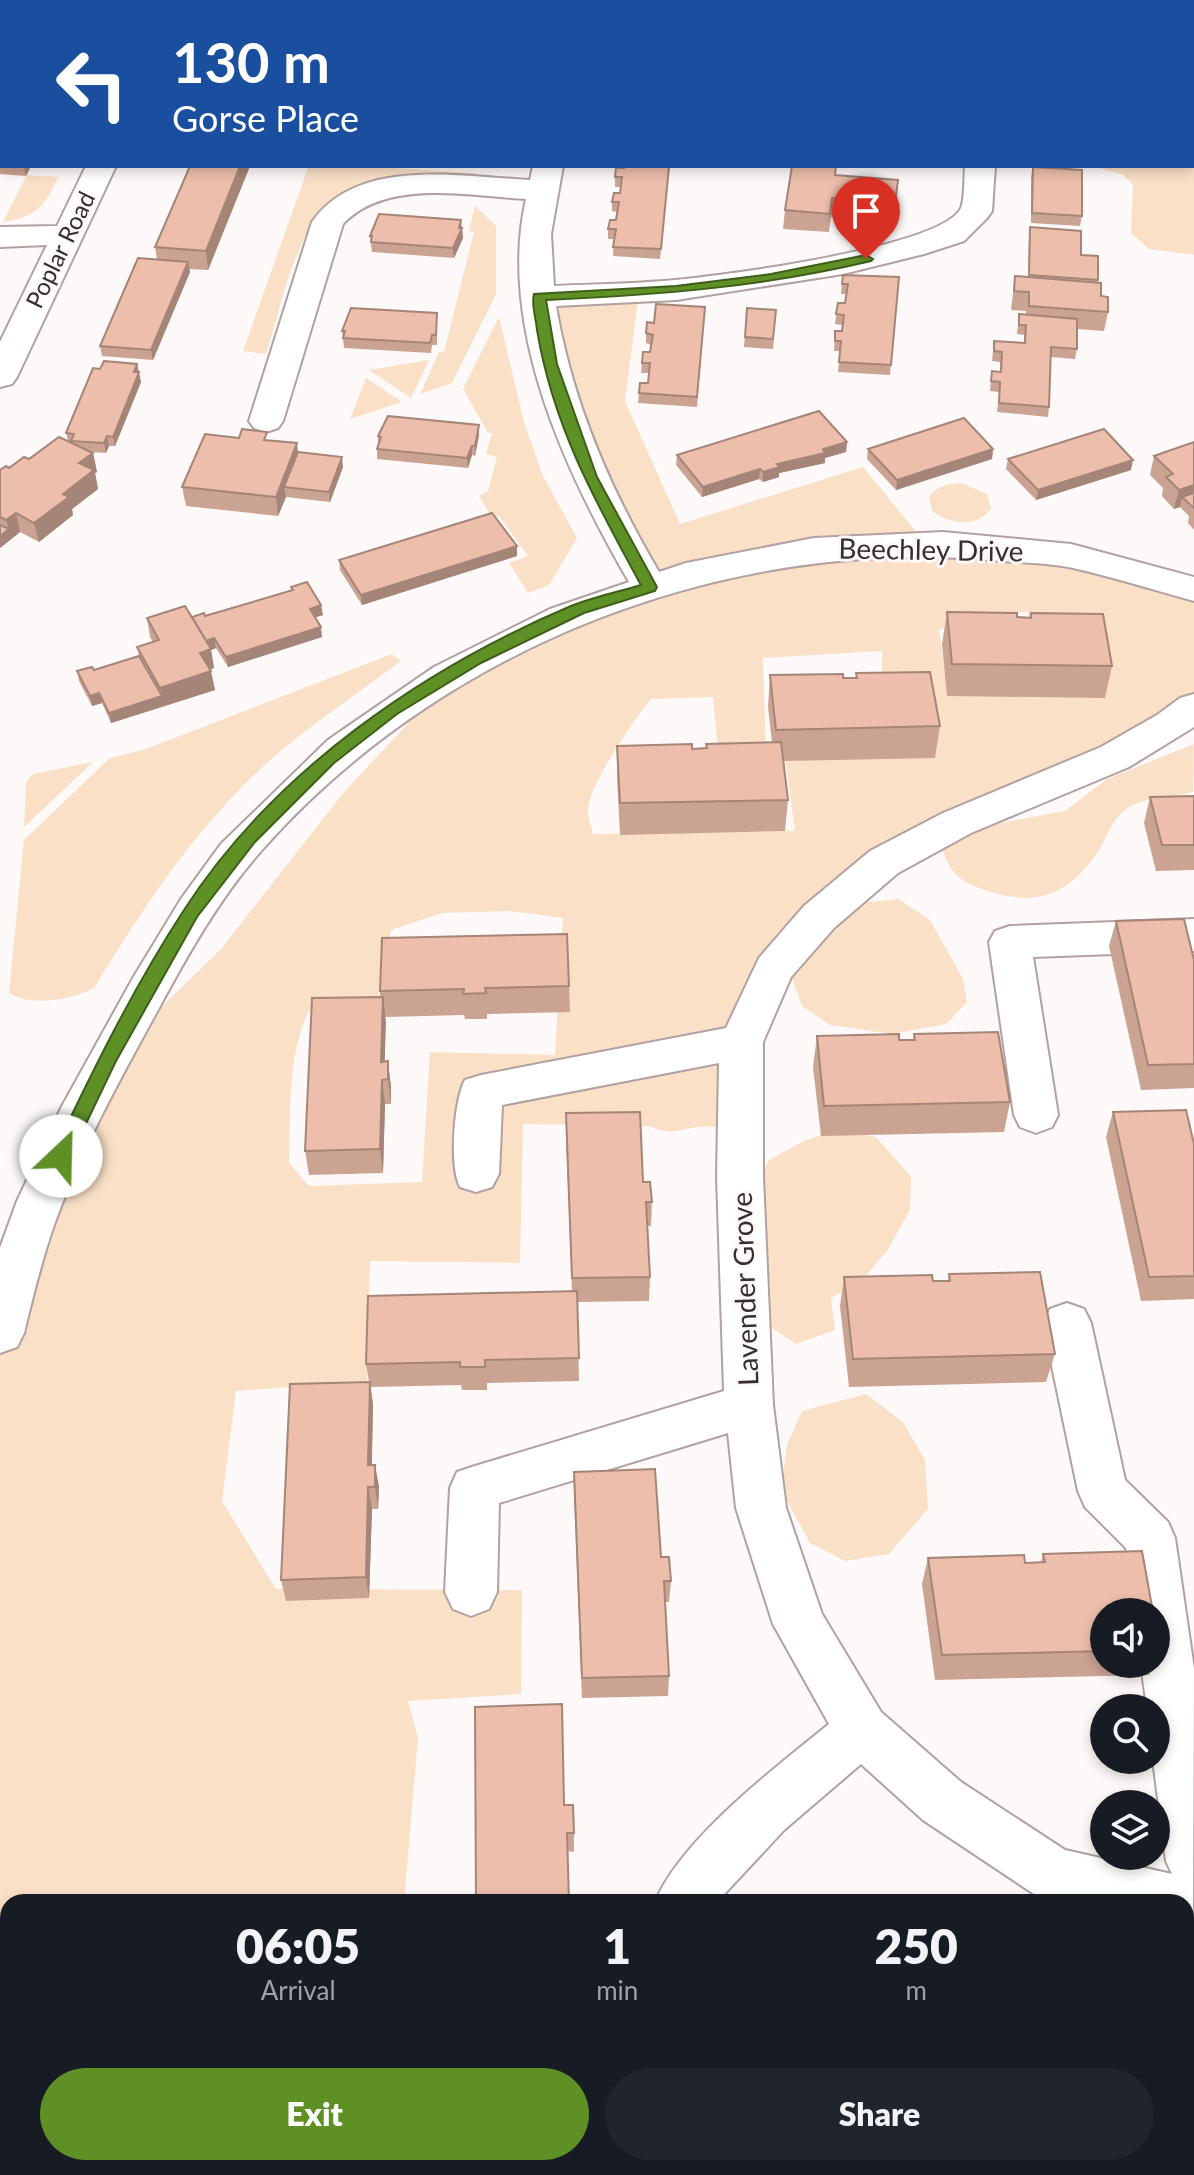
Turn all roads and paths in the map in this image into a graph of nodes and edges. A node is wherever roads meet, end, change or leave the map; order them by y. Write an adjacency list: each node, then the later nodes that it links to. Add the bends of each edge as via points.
1 (100, 168): 4 (street, Poplar Road)
2 (980, 168): 6 (street, via 976,211 953,234 913,247 771,278 676,290)
3 (546, 178): 6 (street, via 535,241); 8 (street, via 401,187 369,192 342,205 328,222)
4 (68, 235): 5 (street); 7 (street, Poplar Road)
5 (0, 237)
6 (539, 297): 9 (street, via 550,364 589,477)
7 (0, 377)
8 (266, 421)
9 (650, 587): 10 (street, Beechley Drive, via 767,557 874,544 974,545 1077,556); 17 (street, Beechley Drive, via 578,609 417,694 328,759 249,837 191,913 72,1130 28,1234)
10 (1194, 589)
11 (1194, 707): 13 (street, Lavender Grove, via 1115,757 957,823 884,862 819,917 774,969)
12 (1194, 935): 14 (street, via 1010,942)
13 (741, 1042): 15 (street, via 481,1092); 18 (street, Lavender Grove)
14 (1036, 1115)
15 (476, 1174)
16 (1067, 1323): 21 (street, via 1103,1491 1150,1538)
17 (0, 1333)
18 (749, 1405): 19 (street, via 475,1488); 20 (street, Lavender Grove, via 761,1508 799,1624)
19 (471, 1592)
20 (862, 1730): 22 (street, via 765,1811); 23 (street, Lavender Grove, via 942,1801 1054,1875)
21 (1194, 1861)
22 (687, 1894)
23 (1138, 1894)

